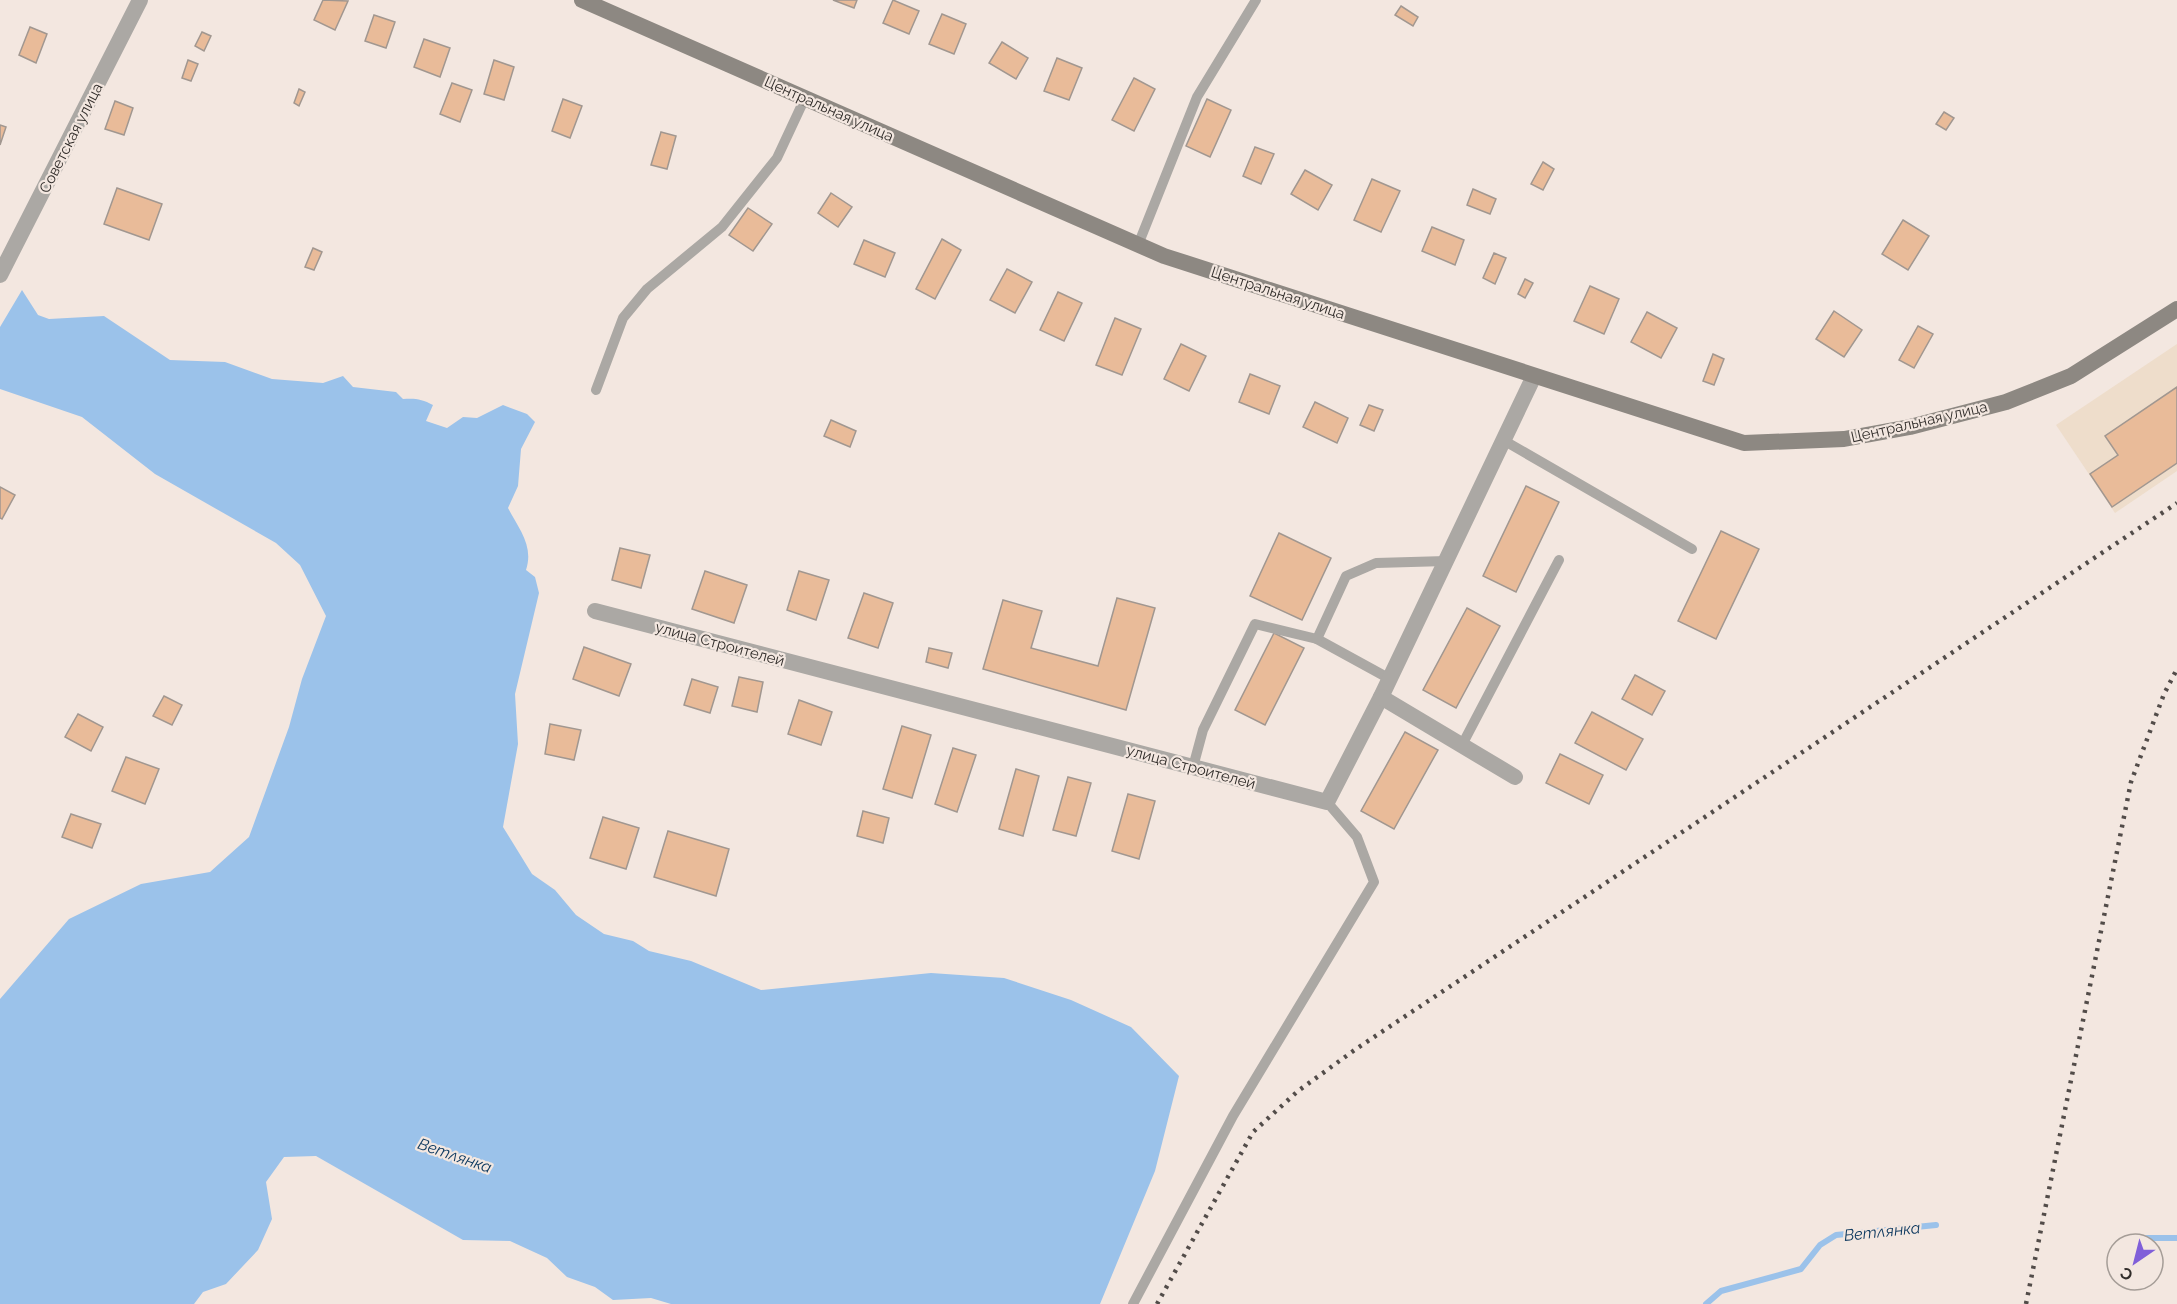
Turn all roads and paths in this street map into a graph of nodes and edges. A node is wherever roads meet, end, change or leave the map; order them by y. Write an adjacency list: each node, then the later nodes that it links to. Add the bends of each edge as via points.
1 (140, 0): 6 (street, Советская улица)
2 (582, 0): 4 (main road, Центральная улица)
3 (1256, 0): 5 (lane, via 1197,97)
4 (805, 98): 5 (main road, Центральная улица); 9 (lane, via 777,158 722,227 647,289 623,318)
5 (1138, 245): 8 (main road, Центральная улица)
6 (0, 275)
7 (2177, 309): 8 (main road, Центральная улица, via 2071,376 2006,402 1844,439 1744,443)
8 (1534, 376): 10 (street)
9 (596, 390)
10 (1503, 440): 11 (lane); 13 (street)
11 (1692, 549)
12 (1559, 560): 18 (lane)
13 (1446, 561): 15 (lane, via 1376,563 1346,576); 16 (street)
14 (596, 611): 19 (street, улица Строителей)
15 (1317, 639): 16 (lane); 19 (lane, via 1255,624 1203,730)
16 (1390, 679): 17 (street)
17 (1381, 697): 18 (street); 21 (street)
18 (1462, 745): 20 (street)
19 (1193, 767): 21 (street, улица Строителей)
20 (1515, 777)
21 (1328, 802): 22 (lane, via 1357,837 1374,882 1233,1116)
22 (1133, 1304)

